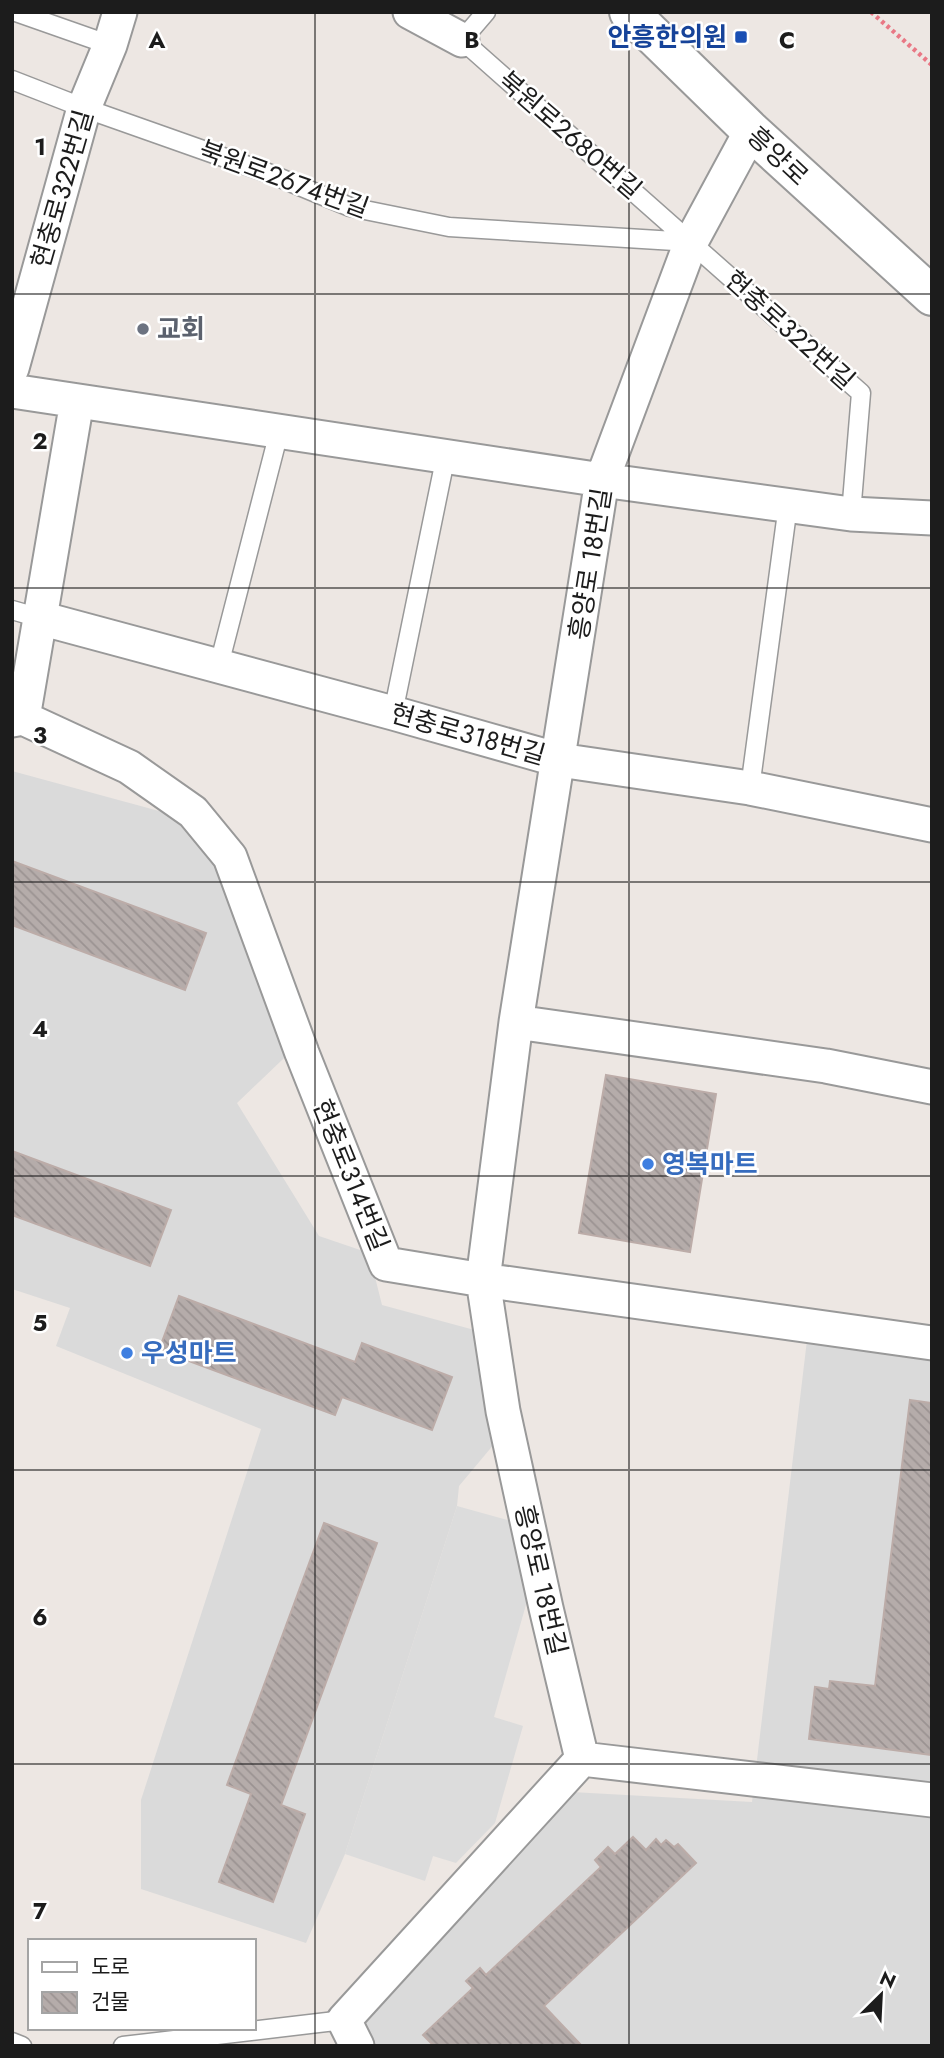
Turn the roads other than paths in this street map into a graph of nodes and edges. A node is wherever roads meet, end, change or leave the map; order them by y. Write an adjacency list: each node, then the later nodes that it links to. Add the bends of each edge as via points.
1 (16, 12): 7 (lane)
2 (120, 12): 7 (street, 현충로322번길)
3 (410, 12): 6 (street, 북원로2680번길)
4 (486, 12): 6 (lane)
5 (629, 12): 10 (street, 흥양로)
6 (462, 40): 11 (lane, 북원로2680번길)
7 (110, 45): 9 (street, 현충로322번길)
8 (12, 80): 9 (lane, 북원로2674번길)
9 (84, 108): 11 (lane, 북원로2674번길, via 350,207 449,227); 13 (street, 현충로322번길)
10 (751, 131): 11 (street, 흥양로 18번길); 12 (street, 흥양로)
11 (691, 242): 18 (street, 흥양로 18번길); 20 (lane, 현충로322번길, via 861,393)
12 (932, 296)
13 (12, 368)
14 (12, 391): 15 (street)
15 (77, 401): 16 (street); 22 (street)
16 (279, 432): 17 (street); 23 (lane)
17 (446, 455): 18 (street); 24 (lane)
18 (602, 481): 19 (street); 26 (street, 흥양로 18번길)
19 (788, 505): 20 (street); 27 (lane)
20 (851, 514): 21 (street)
21 (932, 518)
22 (26, 614): 23 (street, 현충로318번길); 25 (street)
23 (219, 665): 24 (street, 현충로318번길)
24 (393, 713): 26 (street, 현충로318번길)
25 (17, 719): 31 (street, 현충로314번길, via 130,767 193,811 230,858 386,1264)
26 (559, 760): 27 (street, 현충로318번길); 29 (street, 흥양로 18번길)
27 (750, 788): 28 (street, 현충로318번길)
28 (932, 825)
29 (516, 1022): 30 (street, via 826,1066); 31 (street, 흥양로 18번길)
30 (932, 1087)
31 (483, 1280): 32 (street, 현충로314번길); 33 (street, 흥양로 18번길, via 503,1411)
32 (932, 1343)
33 (582, 1759): 34 (street); 35 (street)
34 (932, 1800)
35 (350, 2033): 38 (lane)
36 (12, 2042): 37 (lane)
37 (22, 2046)
38 (123, 2046)

